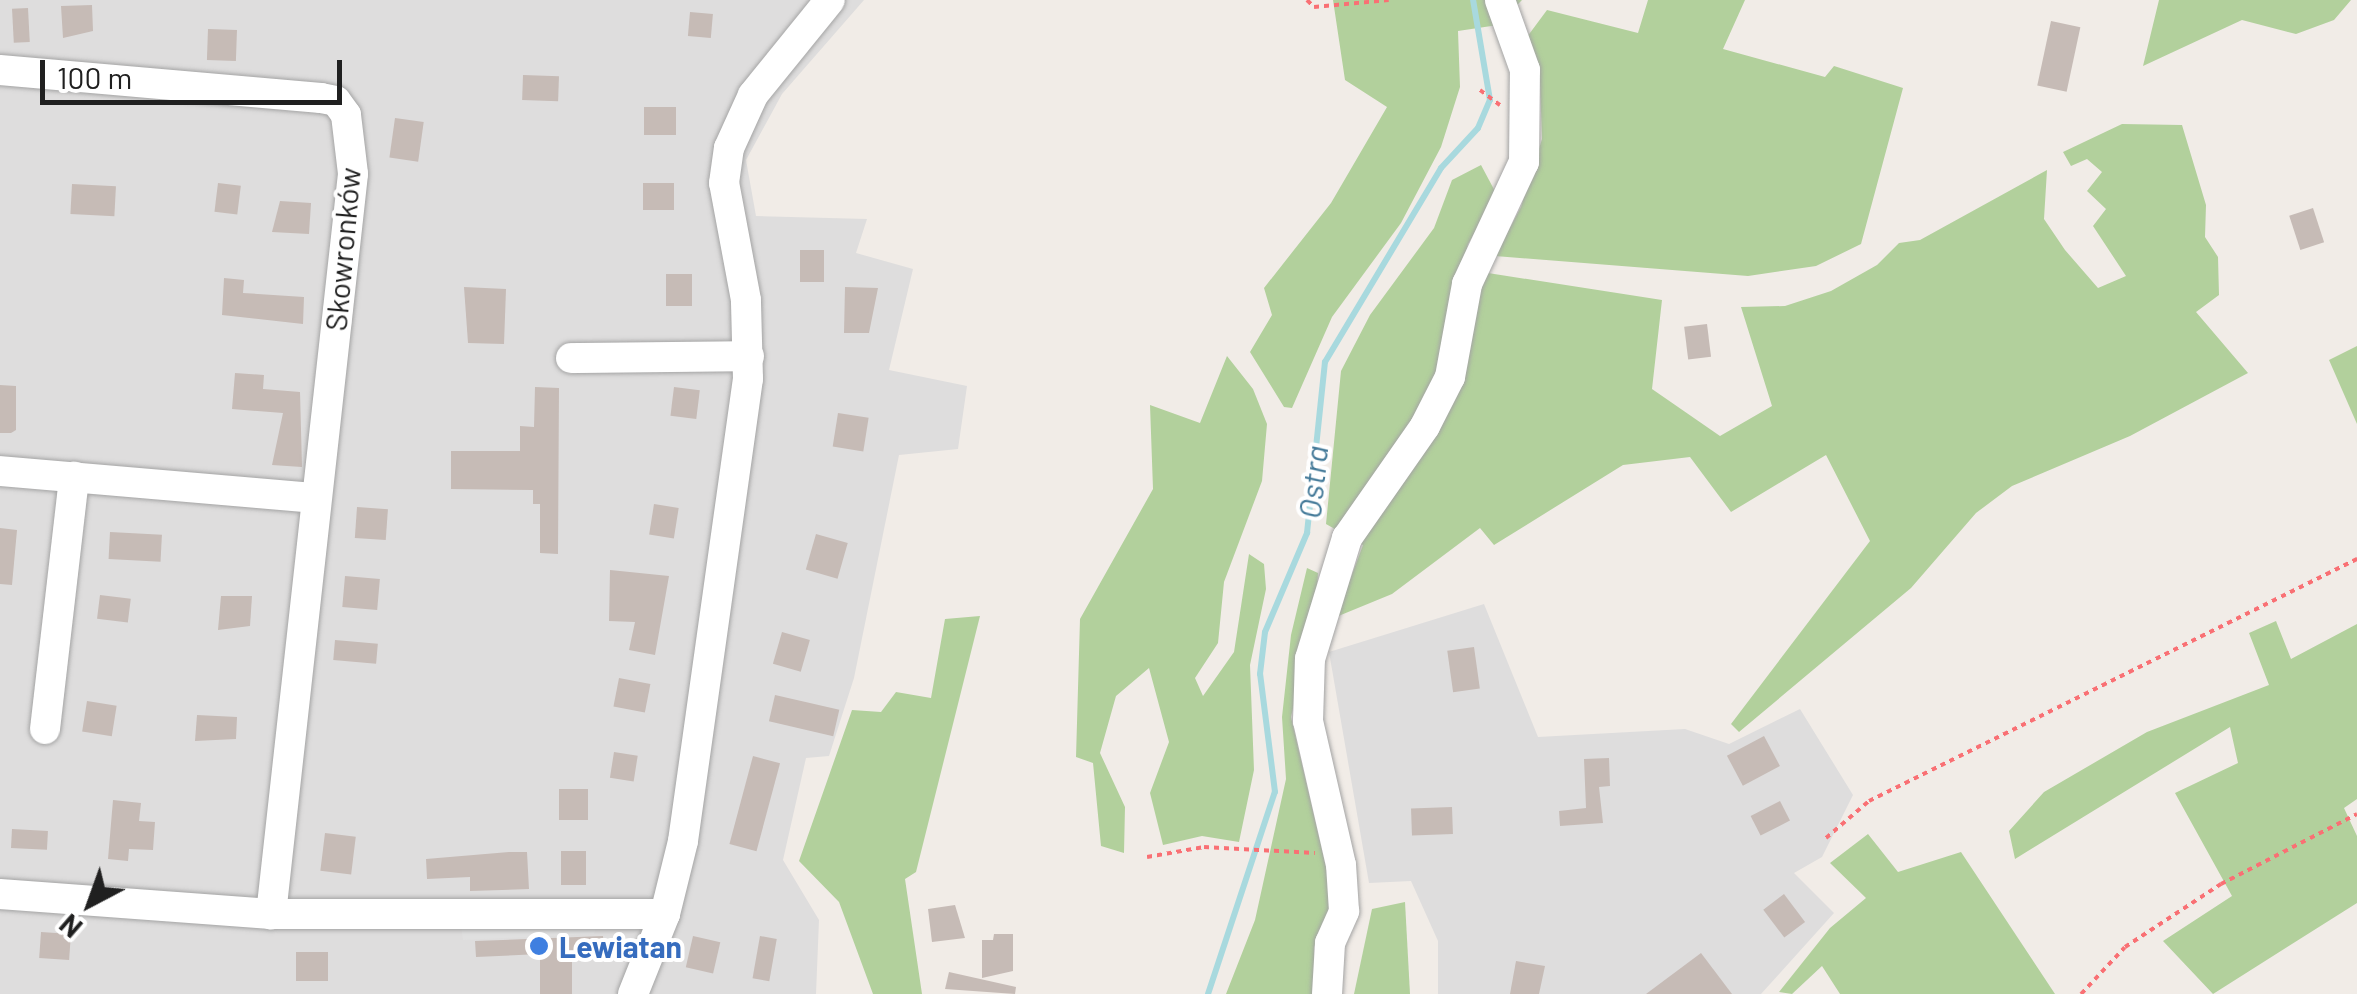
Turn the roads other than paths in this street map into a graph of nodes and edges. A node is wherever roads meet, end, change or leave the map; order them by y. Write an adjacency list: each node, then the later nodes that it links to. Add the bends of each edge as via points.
1 (830, 0): 4 (street, via 754,96 728,148 726,195)
2 (1500, 0): 14 (street, via 1526,70 1524,162 1467,284 1444,391 1348,538 1310,659 1308,720 1344,911 1330,943)
3 (0, 70): 8 (street, Skowronków, via 336,101 346,115 353,174)
4 (749, 356): 5 (street); 12 (street, via 683,841)
5 (571, 358)
6 (0, 470): 7 (street)
7 (74, 476): 8 (street); 9 (street)
8 (316, 498): 11 (street, Skowronków)
9 (45, 729)
10 (0, 894): 11 (street)
11 (271, 914): 12 (street)
12 (665, 914): 13 (street)
13 (633, 994)
14 (1328, 994)

